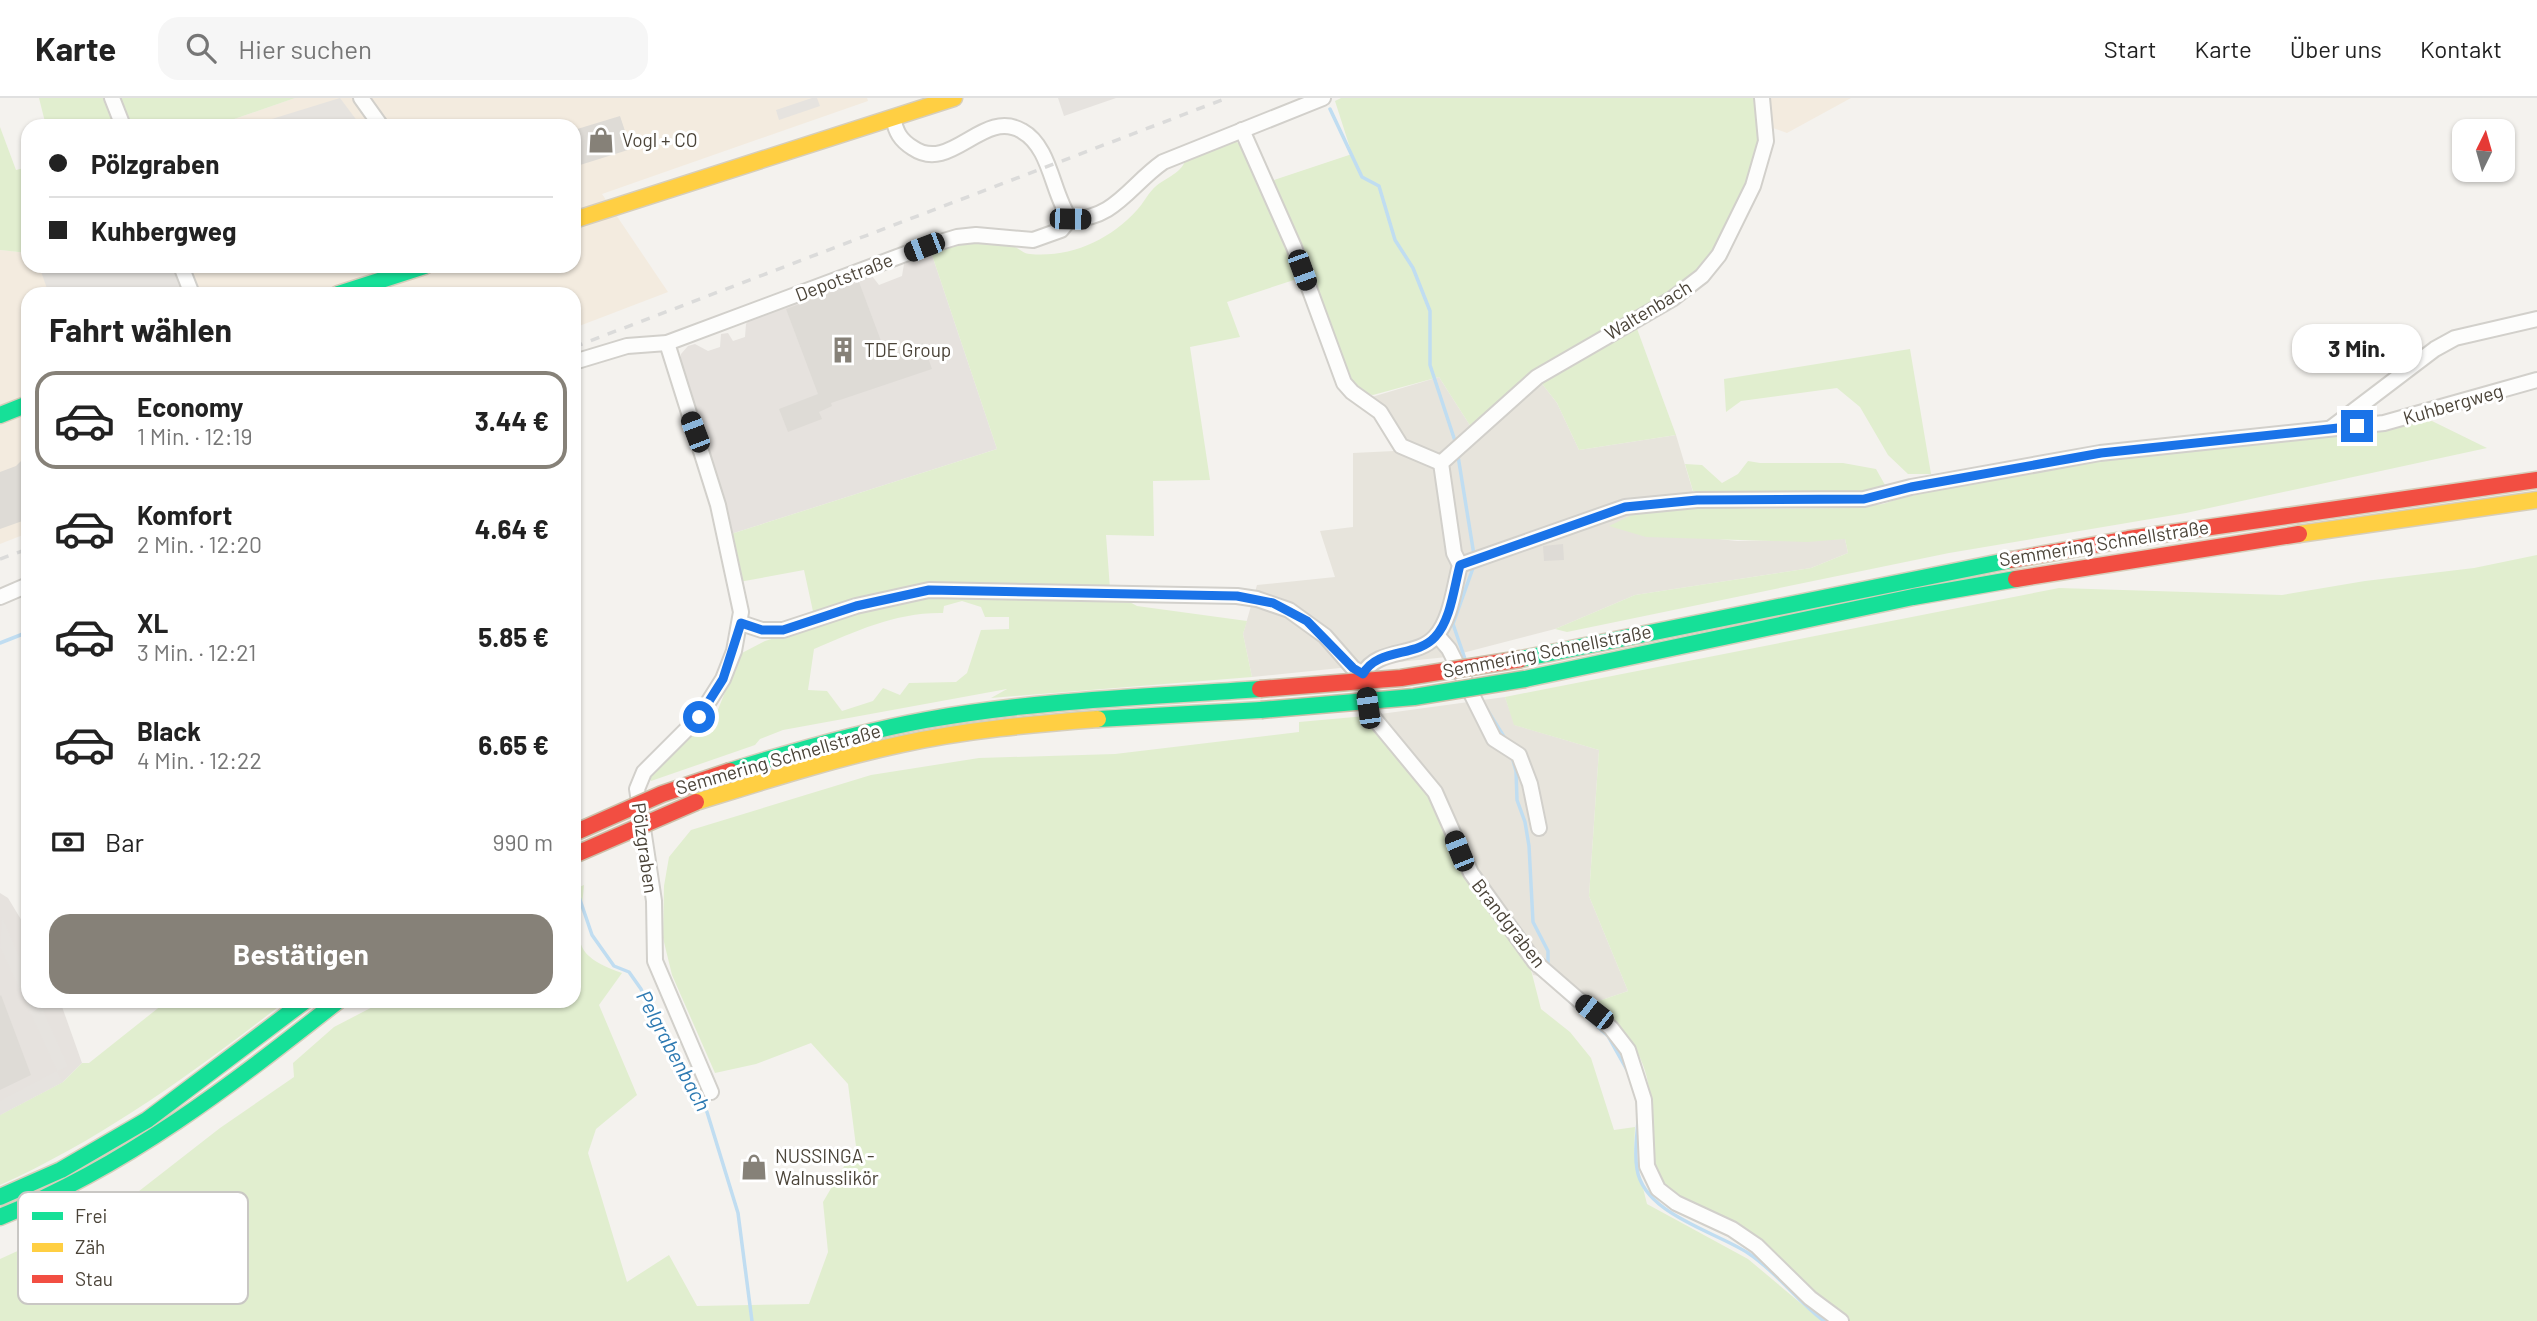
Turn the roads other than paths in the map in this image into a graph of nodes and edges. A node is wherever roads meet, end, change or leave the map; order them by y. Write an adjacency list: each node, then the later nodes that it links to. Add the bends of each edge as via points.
1 (112, 98): 7 (street)
2 (361, 98): 8 (street)
3 (954, 98): 6 (main road)
4 (1323, 98): 9 (street, Depotstraße)
5 (1762, 98): 21 (street, Waltenbach, via 1766,141 1752,186 1719,255 1703,276 1672,299 1537,377)
6 (892, 118): 10 (main road); 11 (street, via 897,134 923,155 937,155 993,128 1011,126 1023,131 1034,140)
7 (120, 119)
8 (376, 119)
9 (1242, 130): 11 (street, Depotstraße, via 1163,162 1110,211 1087,220); 21 (street, via 1294,247 1344,383 1380,412 1401,446)
10 (581, 218)
11 (1070, 219): 15 (street, Depotstraße, via 1061,230 1033,240 976,235 924,247)
12 (403, 273): 13 (main road)
13 (360, 287)
14 (2537, 319): 20 (street, via 2455,338)
15 (667, 343): 16 (street, Depotstraße, via 627,346); 27 (street, Pölzgraben, via 718,505)
16 (581, 360)
17 (2537, 380): 20 (street, Kuhbergweg, via 2384,423)
18 (21, 407): 19 (main road)
19 (0, 415)
20 (2330, 429): 24 (street, Kuhbergweg, via 2101,453 1864,499 1697,500 1625,507)
21 (1441, 463): 24 (street, via 1454,553)
22 (2537, 480): 31 (main road, Semmering Schnellstraße, bridge, via 2128,539 1911,578 1521,659 1401,677 1041,704 927,720 826,742 730,771 662,794)
23 (2537, 500): 32 (main road, Semmering Schnellstraße, bridge, via 2132,558 1414,697 1042,723 932,738 831,761 696,802)
24 (1460, 565): 28 (street)
25 (21, 588): 26 (street)
26 (0, 597)
27 (741, 623): 29 (street, via 783,630 856,606 929,590 1237,596 1273,603 1298,616); 35 (street, Pölzgraben, via 734,651 708,704 656,757 637,789 653,901 655,961)
28 (1437, 635): 29 (street, via 1419,647 1374,661); 30 (street, via 1449,649 1494,739 1518,755 1530,784)
29 (1363, 674): 40 (street, Brandgraben, via 1373,717 1435,792 1459,851 1490,901 1535,962 1611,1028 1628,1050 1644,1100 1647,1166 1658,1189 1757,1246)
30 (1539, 828)
31 (581, 830)
32 (581, 852)
33 (296, 1008): 37 (main road, via 147,1120 61,1170)
34 (329, 1008): 36 (main road, via 159,1136)
35 (711, 1092)
36 (58, 1192)
37 (0, 1197)
38 (18, 1209): 39 (main road)
39 (0, 1217)
40 (1841, 1321)

